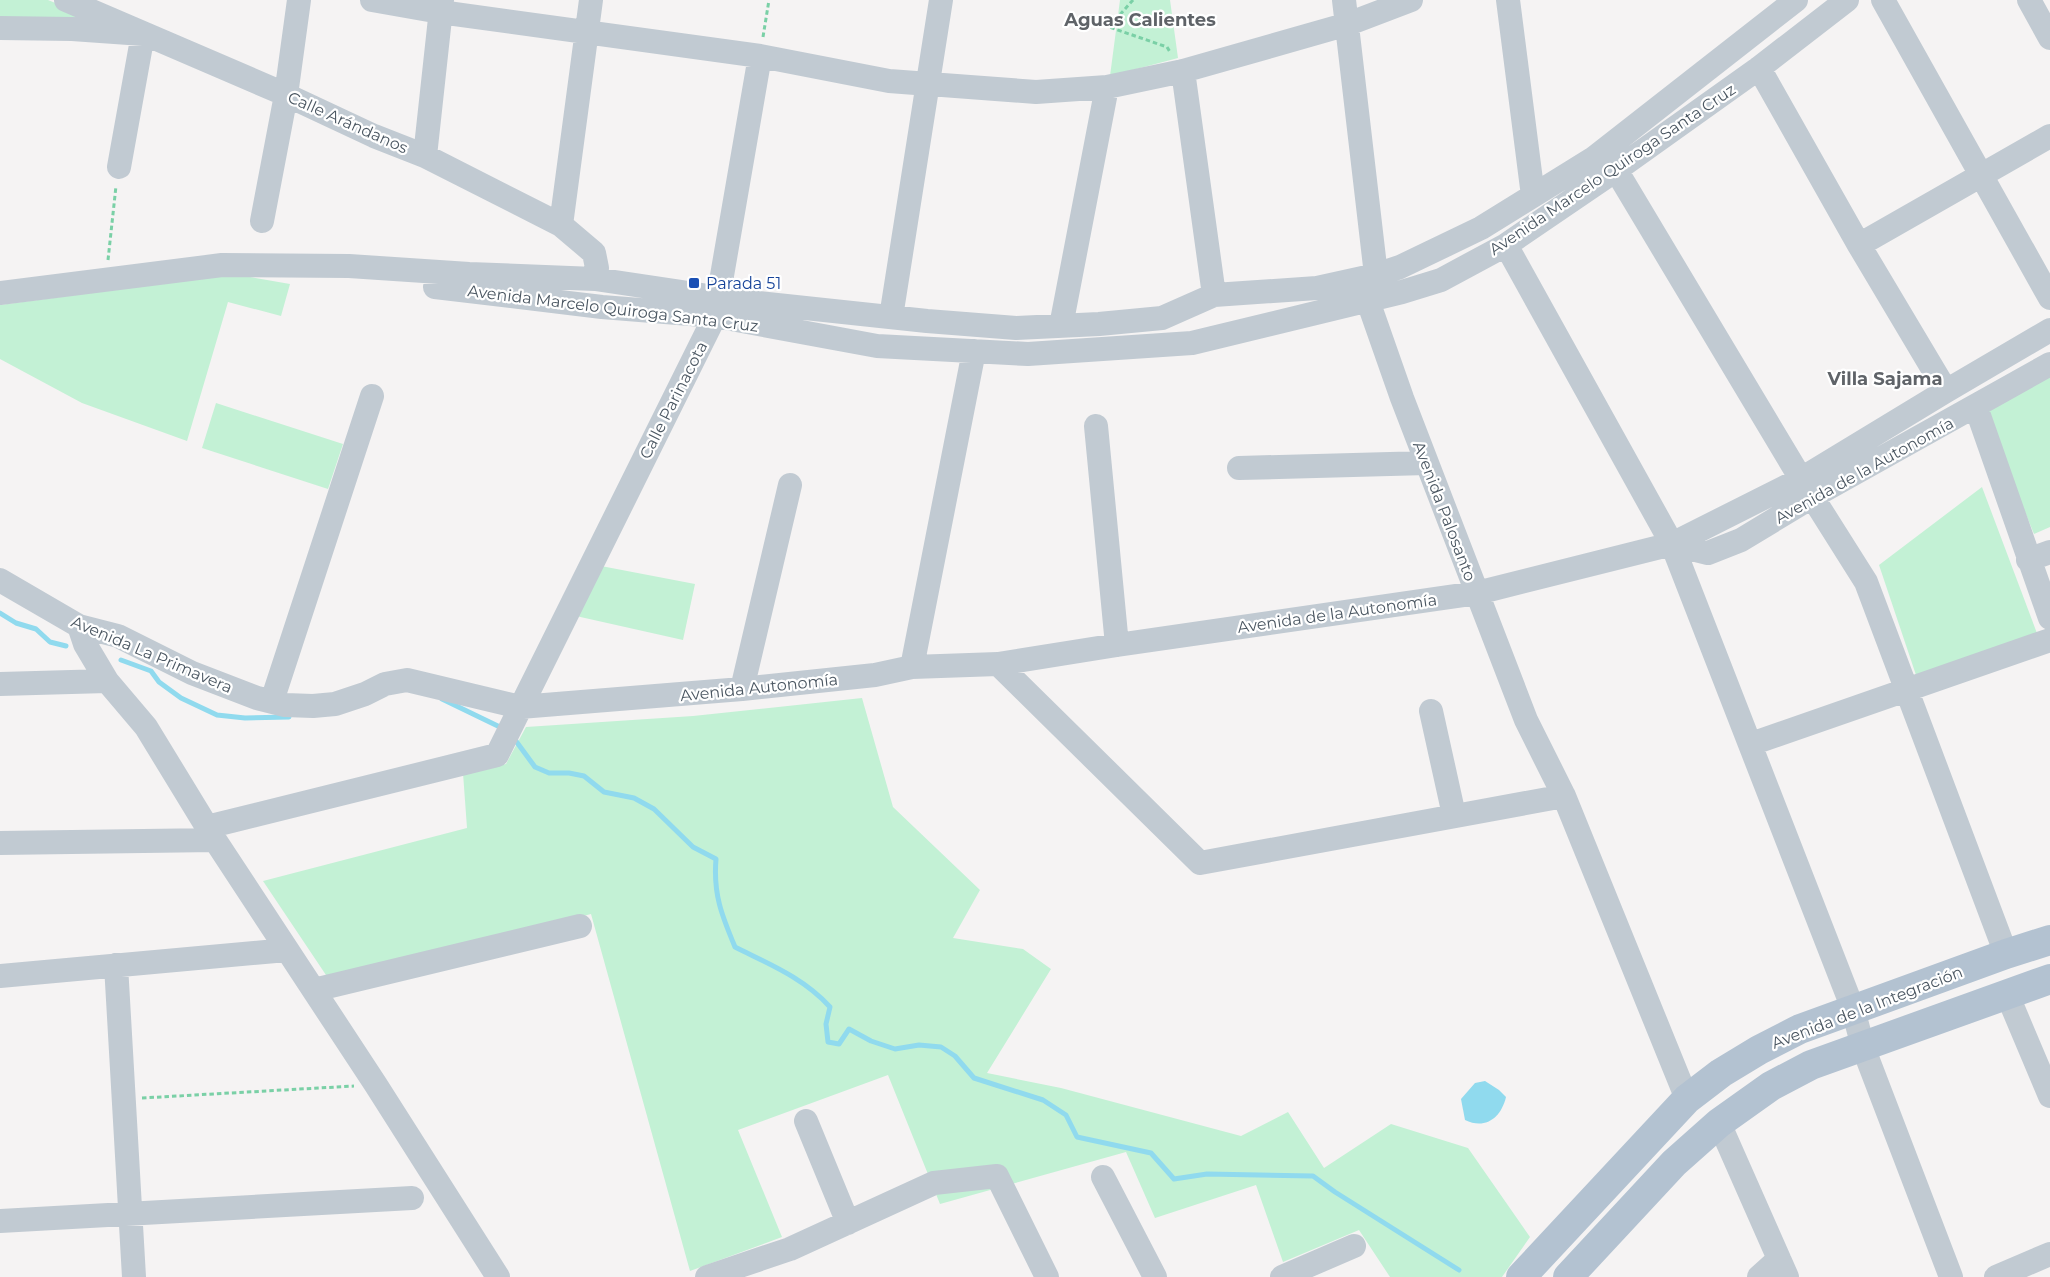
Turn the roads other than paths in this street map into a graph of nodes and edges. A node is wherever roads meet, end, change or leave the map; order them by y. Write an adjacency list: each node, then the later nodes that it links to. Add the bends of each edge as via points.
1 (66, 0): 17 (street, Calle Arándanos)
2 (299, 0): 24 (street)
3 (372, 0): 13 (street)
4 (591, 0): 16 (street)
5 (941, 0): 22 (street)
6 (1344, 0): 14 (street)
7 (1411, 0): 14 (street)
8 (1508, 0): 30 (street)
9 (1796, 0): 30 (street, Avenida Marcelo Quiroga Santa Cruz, via 1594,158)
10 (1847, 0): 20 (street, Avenida Marcelo Quiroga Santa Cruz)
11 (1883, 0): 29 (street)
12 (2029, 0): 18 (street)
13 (441, 6): 16 (street); 26 (street)
14 (1348, 24): 21 (street); 36 (street)
15 (0, 28): 17 (street)
16 (586, 33): 19 (street); 32 (street)
17 (143, 34): 24 (street, Calle Arándanos); 27 (street)
18 (2050, 38)
19 (760, 56): 22 (street, via 889,81); 42 (street, Calle Parinacota)
20 (1759, 69): 28 (street, Avenida Marcelo Quiroga Santa Cruz); 34 (street)
21 (1183, 71): 23 (street); 39 (street)
22 (928, 83): 23 (street, via 1036,92); 43 (street)
23 (1107, 87): 44 (street)
24 (286, 95): 26 (street, Calle Arándanos); 31 (street)
25 (2050, 136): 29 (street)
26 (425, 156): 32 (street, Calle Arándanos)
27 (119, 167)
28 (1616, 170): 33 (street, Avenida Marcelo Quiroga Santa Cruz); 55 (street)
29 (1982, 175): 34 (street); 40 (street)
30 (1533, 196): 36 (street, Avenida Marcelo Quiroga Santa Cruz, via 1481,228)
31 (262, 221)
32 (561, 225): 37 (street, Calle Arándanos, via 594,253)
33 (1506, 245): 41 (street, Avenida Marcelo Quiroga Santa Cruz, via 1441,280); 56 (street)
34 (1859, 245): 48 (street)
35 (254, 266): 37 (street, Avenida Marcelo Quiroga Santa Cruz, via 349,266); 38 (street, Avenida Marcelo Quiroga Santa Cruz, via 222,265); 42 (street, Avenida Marcelo Quiroga Santa Cruz, via 602,307)
36 (1376, 275): 39 (street, Avenida Marcelo Quiroga Santa Cruz, via 1317,288)
37 (595, 279): 42 (street, Avenida Marcelo Quiroga Santa Cruz)
38 (0, 293)
39 (1214, 295): 44 (street, Avenida Marcelo Quiroga Santa Cruz, via 1162,318)
40 (2050, 298)
41 (1368, 301): 46 (street, Avenida Marcelo Quiroga Santa Cruz, via 1192,343 1028,354); 52 (street, Avenida Palosanto)
42 (717, 307): 43 (street, Avenida Marcelo Quiroga Santa Cruz, via 749,302); 46 (street, Avenida Marcelo Quiroga Santa Cruz, via 877,346); 71 (street, Calle Parinacota)
43 (891, 317): 44 (street, Avenida Marcelo Quiroga Santa Cruz, via 1016,328)
44 (1061, 326)
45 (2050, 330): 48 (street, Avenida de la Autonomía)
46 (974, 351): 65 (street)
47 (2050, 364): 50 (street, Avenida de la Autonomía)
48 (1946, 391): 55 (street, Avenida de la Autonomía, via 1878,434)
49 (372, 396): 70 (street)
50 (1976, 407): 55 (street, Avenida de la Autonomía); 57 (street)
51 (1096, 426): 63 (street)
52 (1427, 463): 53 (street); 59 (street, Avenida Palosanto)
53 (1239, 468)
54 (790, 485): 68 (street)
55 (1807, 488): 56 (street, Avenida de la Autonomía); 69 (street, via 1866,582)
56 (1672, 544): 59 (street, Avenida de la Autonomía); 73 (street)
57 (2039, 556): 60 (street)
58 (0, 580): 61 (street, Avenida La Primavera)
59 (1477, 593): 63 (street, Avenida de la Autonomía); 74 (street, Avenida Palosanto, via 1526,720)
60 (2050, 618)
61 (79, 626): 66 (street); 70 (street, Avenida La Primavera, via 118,636 192,674)
62 (2050, 640): 69 (street)
63 (1117, 645): 64 (street, Avenida de la Autonomía)
64 (998, 664): 65 (street, Avenida Autonomía); 75 (street, via 1200,863)
65 (912, 667): 68 (street, Avenida Autonomía, via 875,675)
66 (107, 681): 67 (street); 76 (street, via 146,727)
67 (0, 684)
68 (742, 689): 71 (street, Avenida Autonomía)
69 (1907, 690): 73 (street); 81 (street)
70 (272, 701): 71 (street, Avenida La Primavera, via 285,705 335,704 385,684 407,680)
71 (520, 707): 76 (street, Calle Parinacota, via 497,755)
72 (1431, 711): 75 (street)
73 (1751, 744): 87 (street)
74 (1564, 796): 75 (street); 90 (street, Avenida Palosanto)
75 (1454, 815)
76 (211, 834): 77 (street); 80 (street)
77 (0, 843)
78 (580, 926): 85 (street)
79 (2050, 940): 81 (main road, Avenida de la Integración)
80 (287, 950): 82 (street); 85 (street)
81 (2006, 954): 87 (main road, Avenida de la Integración)
82 (116, 965): 83 (street); 95 (street)
83 (0, 976)
84 (2050, 979): 86 (main road, Avenida de la Integración)
85 (314, 990): 103 (street)
86 (2007, 994): 88 (main road, Avenida de la Integración); 89 (street)
87 (1853, 1009): 88 (street); 90 (main road, Avenida de la Integración, via 1759,1050)
88 (1863, 1047): 92 (main road, Avenida de la Integración, via 1811,1065 1771,1086); 110 (street)
89 (2050, 1096)
90 (1687, 1099): 107 (main road, Avenida de la Integración)
91 (806, 1120): 97 (street)
92 (1719, 1123): 100 (street); 108 (main road, Avenida de la Integración, via 1674,1163)
93 (1103, 1177): 105 (street)
94 (412, 1197): 95 (street)
95 (130, 1213): 96 (street); 102 (street)
96 (0, 1221)
97 (848, 1222): 101 (street); 104 (street, via 934,1183 997,1176)
98 (1354, 1246): 106 (street)
99 (2050, 1254): 111 (street)
100 (1783, 1268): 109 (street)
101 (718, 1276)
102 (134, 1277)
103 (498, 1277)
104 (1047, 1277)
105 (1155, 1277)
106 (1282, 1277)
107 (1521, 1277)
108 (1568, 1277)
109 (1760, 1277)
110 (1951, 1277)
111 (1996, 1277)

